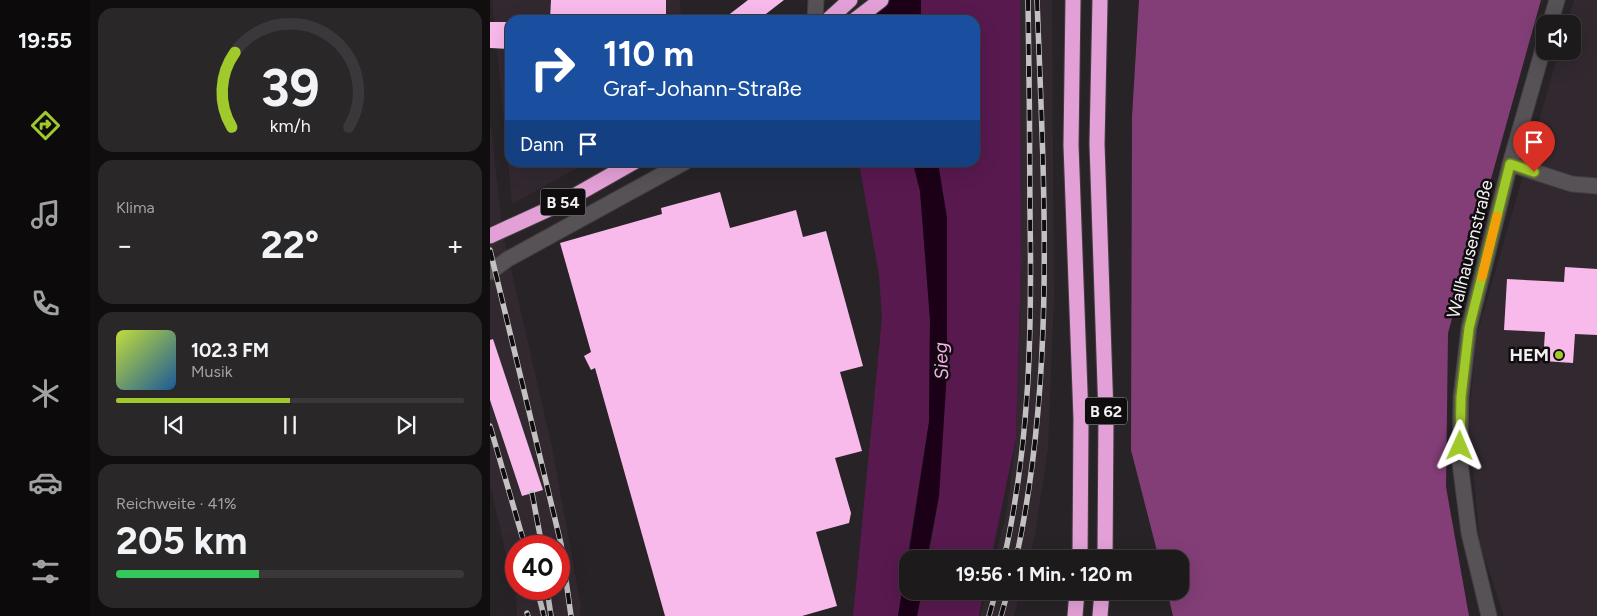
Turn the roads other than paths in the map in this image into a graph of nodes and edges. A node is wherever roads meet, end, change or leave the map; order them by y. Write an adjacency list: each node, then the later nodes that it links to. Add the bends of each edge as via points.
1 (816, 0): 7 (street)
2 (850, 0): 8 (highway)
3 (881, 0): 9 (highway)
4 (1073, 0): 18 (highway, B 62, via 1071,145 1081,428)
5 (1100, 0): 19 (highway, B 62, via 1097,144 1106,416)
6 (1557, 0): 10 (street)
7 (815, 15)
8 (834, 15)
9 (862, 15)
10 (1553, 15)
11 (1540, 60): 12 (street, Wallhausenstraße)
12 (1510, 164): 15 (street, via 1572,184); 24 (street, Wallhausenstraße, via 1469,328 1461,397 1460,463 1469,533)
13 (625, 167): 16 (highway, B 54, via 560,204)
14 (676, 167): 17 (street)
15 (1597, 186)
16 (490, 236)
17 (490, 272)
18 (1080, 550)
19 (1104, 550)
20 (1076, 600): 22 (highway)
21 (1101, 600): 23 (highway)
22 (1075, 616)
23 (1100, 616)
24 (1490, 616)

